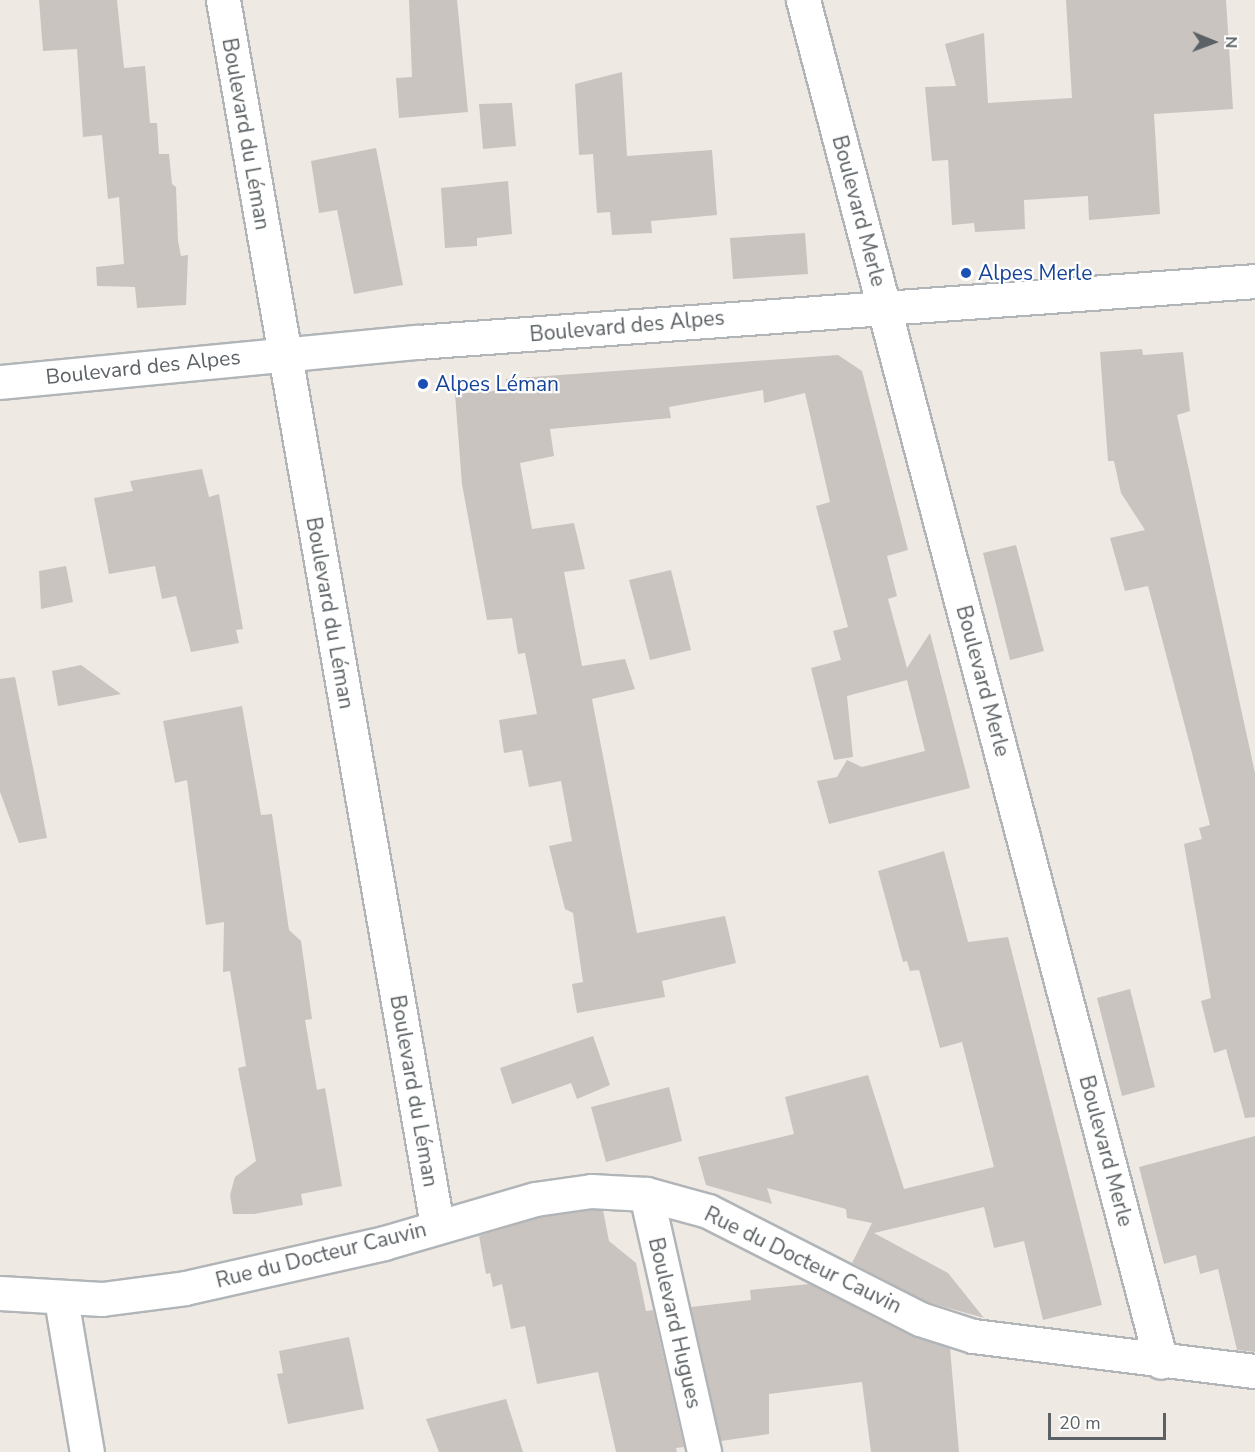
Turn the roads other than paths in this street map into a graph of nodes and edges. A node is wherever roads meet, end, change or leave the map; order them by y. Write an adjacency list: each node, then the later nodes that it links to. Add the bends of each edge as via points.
1 (223, 0): 5 (street, Boulevard du Léman)
2 (803, 0): 4 (street, Boulevard Merle)
3 (1255, 281): 4 (street, Boulevard des Alpes)
4 (885, 306): 5 (street, Boulevard des Alpes); 11 (street, Boulevard Merle)
5 (285, 353): 6 (street, Boulevard des Alpes); 8 (street, Boulevard du Léman)
6 (0, 382)
7 (646, 1194): 8 (street, Rue du Docteur Cauvin, via 591,1191 535,1199); 11 (street, Rue du Docteur Cauvin, via 708,1211 920,1319 973,1336); 14 (street, Boulevard Hugues)
8 (437, 1225): 10 (street, Rue du Docteur Cauvin, via 384,1243 185,1288 102,1299)
9 (0, 1293): 10 (street, Rue du Docteur Cauvin)
10 (61, 1299): 13 (street)
11 (1161, 1362): 12 (street, Rue du Docteur Cauvin)
12 (1255, 1371)
13 (87, 1452)
14 (704, 1452)

